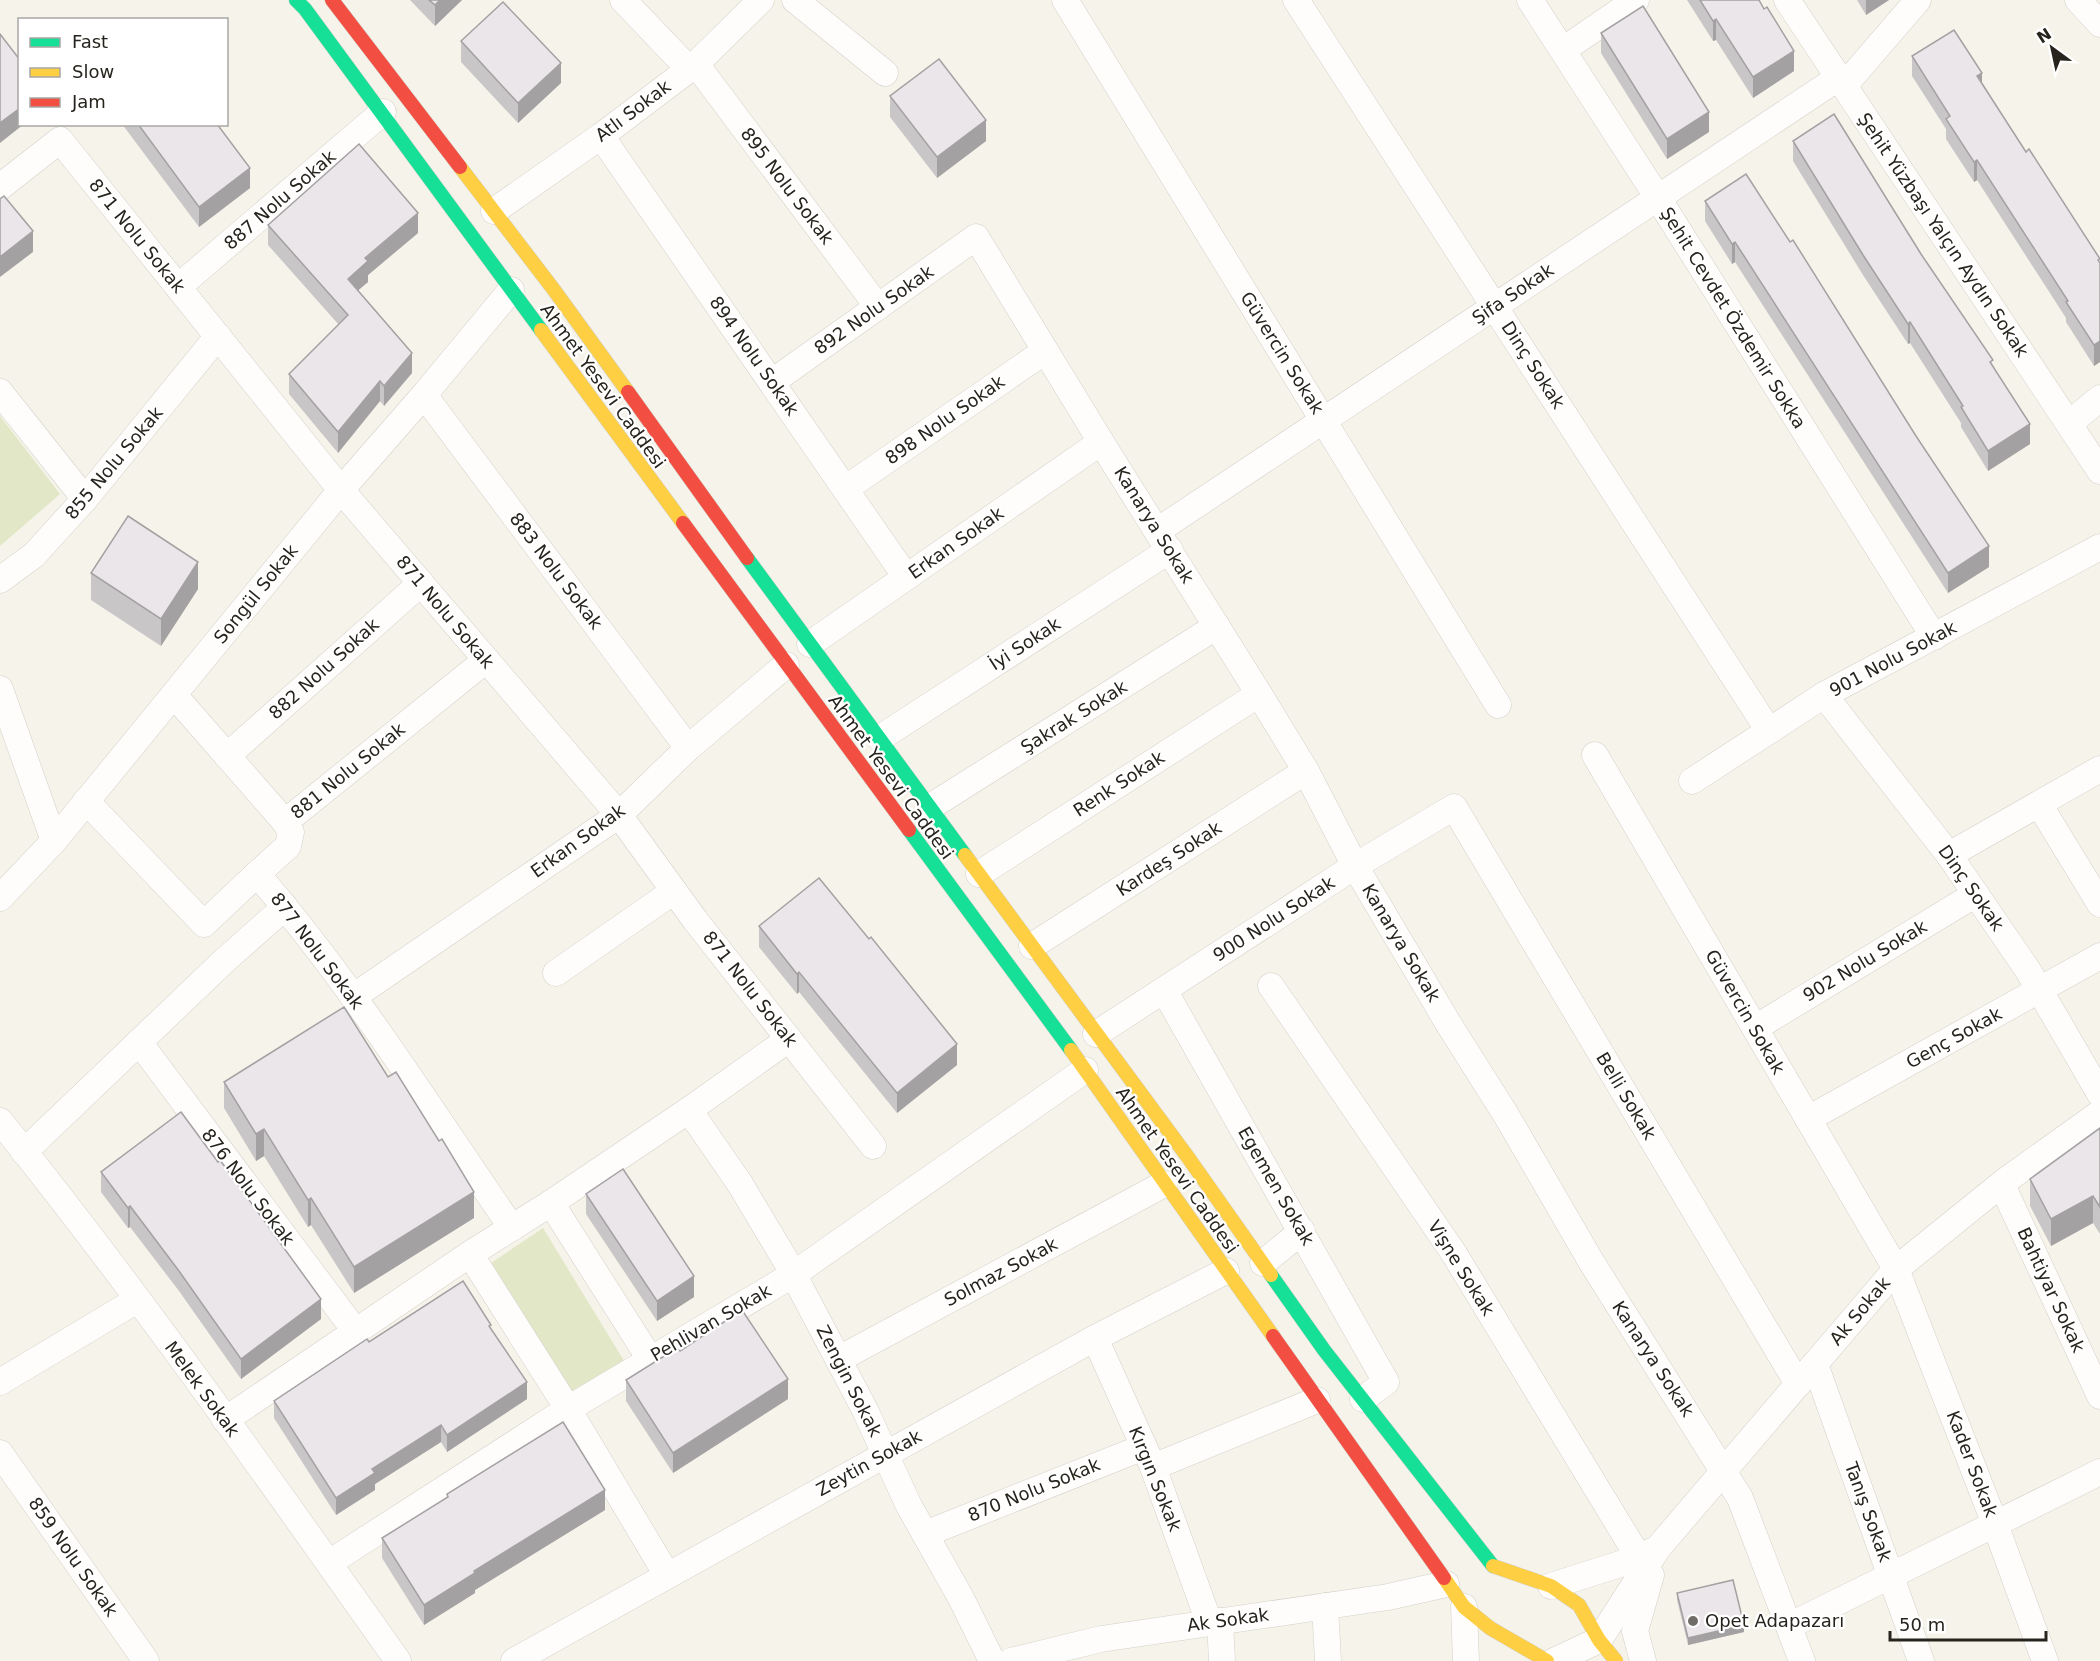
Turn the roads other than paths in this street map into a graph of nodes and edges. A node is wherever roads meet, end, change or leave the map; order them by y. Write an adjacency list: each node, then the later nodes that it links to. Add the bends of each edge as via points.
1 (296, 0): 18 (main road, Ahmet Yesevi Caddesi)
2 (332, 0): 22 (main road, Ahmet Yesevi Caddesi)
3 (623, 0): 15 (street, 895 Nolu Sokak)
4 (761, 0): 15 (street, Atlı Sokak)
5 (795, 0): 16 (street)
6 (1065, 0): 34 (street, Güvercin Sokak)
7 (1296, 0): 26 (street, Dinç Sokak)
8 (1530, 0): 14 (street, Şehit Cevdet Özdemir Sokka)
9 (1636, 0): 14 (street)
10 (1787, 0): 17 (street, Şehit Yüzbaşı Yalçın Aydın Sokak)
11 (1918, 0): 17 (street, Şifa Sokak)
12 (2078, 0): 13 (street)
13 (2100, 24)
14 (1563, 50): 21 (street, Şehit Cevdet Özdemir Sokka)
15 (693, 67): 19 (street, Atlı Sokak); 27 (street, 895 Nolu Sokak)
16 (885, 73)
17 (1841, 82): 21 (street, Şifa Sokak); 35 (street, Şehit Yüzbaşı Yalçın Aydın Sokak)
18 (382, 112): 24 (street, 887 Nolu Sokak); 25 (main road, Ahmet Yesevi Caddesi)
19 (601, 136): 22 (street, Atlı Sokak); 30 (street, 894 Nolu Sokak)
20 (0, 187): 24 (street, 871 Nolu Sokak, via 60,140)
21 (1658, 198): 26 (street, Şifa Sokak); 47 (street, Şehit Cevdet Özdemir Sokka)
22 (494, 211): 48 (main road, Ahmet Yesevi Caddesi)
23 (976, 237): 27 (street, 892 Nolu Sokak); 29 (street, Kanarya Sokak)
24 (178, 287): 28 (street, 871 Nolu Sokak)
25 (511, 290): 32 (street, Songül Sokak); 50 (main road, Ahmet Yesevi Caddesi)
26 (1495, 306): 34 (street, Şifa Sokak); 56 (street, Dinç Sokak)
27 (878, 307): 30 (street, 892 Nolu Sokak)
28 (218, 336): 38 (street, 871 Nolu Sokak); 40 (street, 855 Nolu Sokak)
29 (1045, 351): 36 (street, Kanarya Sokak); 39 (street, 898 Nolu Sokak)
30 (772, 382): 39 (street, 894 Nolu Sokak)
31 (0, 392): 40 (street)
32 (424, 395): 38 (street, Songül Sokak); 58 (street, 883 Nolu Sokak)
33 (2100, 398): 35 (street)
34 (1323, 420): 41 (street, Şifa Sokak); 55 (street, Güvercin Sokak)
35 (2069, 424): 37 (street, Şehit Yüzbaşı Yalçın Aydın Sokak)
36 (1101, 442): 41 (street, Kanarya Sokak); 43 (street, Erkan Sokak)
37 (2100, 471)
38 (341, 489): 45 (street, 871 Nolu Sokak); 53 (street, Songül Sokak)
39 (845, 489): 43 (street, 894 Nolu Sokak)
40 (85, 499): 44 (street, 855 Nolu Sokak, via 34,555)
41 (1164, 540): 46 (street, Kanarya Sokak); 57 (street, İyi Sokak)
42 (2100, 547): 47 (street, 901 Nolu Sokak)
43 (906, 577): 48 (street, Erkan Sokak)
44 (0, 580)
45 (421, 583): 49 (street, 871 Nolu Sokak); 60 (street, 882 Nolu Sokak)
46 (1217, 626): 52 (street, Kanarya Sokak); 66 (street, Şakrak Sokak)
47 (1934, 637): 54 (street, 901 Nolu Sokak)
48 (810, 644): 57 (main road, Ahmet Yesevi Caddesi)
49 (486, 660): 68 (street, 871 Nolu Sokak); 69 (street, 881 Nolu Sokak)
50 (786, 665): 58 (street, Erkan Sokak); 93 (main road, Ahmet Yesevi Caddesi)
51 (0, 689): 70 (street)
52 (1259, 694): 62 (street, Kanarya Sokak); 74 (street, Renk Sokak)
53 (174, 695): 60 (street, 881 Nolu Sokak); 64 (street, Songül Sokak)
54 (1824, 696): 56 (street, 901 Nolu Sokak); 71 (street, Dinç Sokak)
55 (1498, 705)
56 (1769, 731): 63 (street, 901 Nolu Sokak)
57 (880, 738): 66 (main road, Ahmet Yesevi Caddesi)
58 (688, 748): 68 (street, Erkan Sokak)
59 (1595, 755): 89 (street, Güvercin Sokak)
60 (227, 756): 69 (street, 881 Nolu Sokak)
61 (2100, 770): 65 (street)
62 (1306, 771): 72 (street, Kanarya Sokak); 81 (street, Kardeş Sokak)
63 (1692, 781)
64 (86, 801): 70 (street, Songül Sokak); 80 (street)
65 (2039, 804): 71 (street); 78 (street)
66 (930, 807): 74 (main road, Ahmet Yesevi Caddesi)
67 (1454, 807): 72 (street, 900 Nolu Sokak); 118 (street, Belli Sokak)
68 (619, 815): 75 (street, 871 Nolu Sokak); 88 (street, Erkan Sokak)
69 (285, 822): 73 (street, via 291,832 288,846)
70 (54, 841): 77 (street, Songül Sokak)
71 (1949, 855): 76 (street, Dinç Sokak)
72 (1355, 866): 86 (street, 900 Nolu Sokak); 127 (street, Kanarya Sokak, via 1592,1263)
73 (257, 874): 79 (street, 877 Nolu Sokak); 80 (street, 877 Nolu Sokak)
74 (979, 874): 81 (main road, Ahmet Yesevi Caddesi)
75 (674, 891): 84 (street); 91 (street, 871 Nolu Sokak)
76 (1976, 894): 87 (street, Dinç Sokak); 89 (street, 902 Nolu Sokak)
77 (0, 898)
78 (2100, 904)
79 (285, 907): 82 (street); 88 (street, 877 Nolu Sokak)
80 (204, 924): 82 (street)
81 (1032, 946): 90 (main road, Ahmet Yesevi Caddesi)
82 (232, 953): 92 (street)
83 (2100, 956): 87 (street, Genç Sokak)
84 (556, 973)
85 (1271, 986): 131 (street, Vişne Sokak, via 1453,1252)
86 (1164, 990): 90 (street, 900 Nolu Sokak); 105 (street, Egemen Sokak)
87 (2040, 990): 94 (street, Dinç Sokak); 97 (street, Genç Sokak)
88 (353, 997): 104 (street, 877 Nolu Sokak)
89 (1755, 1028): 97 (street, Güvercin Sokak)
90 (1096, 1034): 107 (main road, Ahmet Yesevi Caddesi)
91 (789, 1039): 95 (street); 99 (street, 871 Nolu Sokak)
92 (140, 1042): 100 (street); 112 (street, 876 Nolu Sokak)
93 (1085, 1070): 101 (main road, Ahmet Yesevi Caddesi); 110 (street, Pehlivan Sokak)
94 (2100, 1094)
95 (689, 1110): 103 (street); 110 (street, Zengin Sokak, via 740,1184)
96 (2100, 1113): 102 (street, Ak Sokak)
97 (1808, 1119): 108 (street, Güvercin Sokak)
98 (0, 1121): 100 (street, Melek Sokak)
99 (873, 1146)
100 (24, 1152): 111 (street, Melek Sokak)
101 (1164, 1184): 109 (main road, Ahmet Yesevi Caddesi); 115 (street, Solmaz Sokak)
102 (2002, 1185): 108 (street, Ak Sokak); 119 (street, Bahtiyar Sokak)
103 (551, 1203): 104 (street); 114 (street)
104 (512, 1228): 106 (street)
105 (1302, 1231): 107 (street); 120 (street, Egemen Sokak, via 1386,1382)
106 (470, 1254): 112 (street); 122 (street)
107 (1263, 1263): 120 (main road, Ahmet Yesevi Caddesi)
108 (1896, 1269): 116 (street, Ak Sokak); 129 (street, Kader Sokak)
109 (1226, 1271): 113 (street, Zeytin Sokak); 121 (main road, Ahmet Yesevi Caddesi)
110 (794, 1274): 114 (street, Pehlivan Sokak); 115 (street, Zengin Sokak)
111 (137, 1300): 117 (street); 123 (street, Melek Sokak)
112 (356, 1332): 123 (street)
113 (1095, 1338): 125 (street, Zeytin Sokak); 126 (street, Kırgın Sokak)
114 (650, 1359): 122 (street, Pehlivan Sokak)
115 (838, 1359): 125 (street, Zengin Sokak)
116 (1815, 1364): 118 (street, Ak Sokak); 134 (street, Tanış Sokak)
117 (0, 1382)
118 (1798, 1384): 127 (street, Ak Sokak)
119 (2100, 1396)
120 (1363, 1399): 136 (main road, Ahmet Yesevi Caddesi, via 1488,1568)
121 (1317, 1400): 126 (street, 870 Nolu Sokak); 135 (main road, Ahmet Yesevi Caddesi)
122 (568, 1409): 132 (street, Pehlivan Sokak); 133 (street)
123 (225, 1420): 132 (street, Melek Sokak)
124 (0, 1453): 143 (street, 859 Nolu Sokak)
125 (885, 1454): 130 (street, Zengin Sokak); 133 (street, Zeytin Sokak)
126 (1148, 1457): 130 (street, 870 Nolu Sokak); 139 (street, Kırgın Sokak)
127 (1724, 1471): 131 (street, Ak Sokak); 140 (street, Kanarya Sokak, via 1740,1498)
128 (2100, 1472): 129 (street)
129 (1995, 1524): 134 (street); 157 (street, Kader Sokak)
130 (925, 1534): 146 (street, Zengin Sokak)
131 (1648, 1553): 136 (street); 141 (street, Ak Sokak); 154 (street, via 1635,1631)
132 (329, 1563): 144 (street, Melek Sokak)
133 (667, 1575): 145 (street, Zeytin Sokak)
134 (1890, 1575): 140 (street); 156 (street, Tanış Sokak)
135 (1456, 1580): 137 (street, Ak Sokak, via 1388,1597); 138 (main road, Ahmet Yesevi Caddesi)
136 (1551, 1586): 141 (main road, via 1579,1605)
137 (1325, 1606): 139 (street, Ak Sokak); 149 (street)
138 (1464, 1607): 150 (street); 151 (main road, Ahmet Yesevi Caddesi, via 1490,1628)
139 (1214, 1622): 142 (street, Ak Sokak); 148 (street, Kırgın Sokak)
140 (1789, 1626): 155 (street, Kanarya Sokak)
141 (1599, 1640): 152 (street); 153 (main road)
142 (1102, 1650): 147 (street, Ak Sokak)
143 (147, 1661)
144 (398, 1661)
145 (514, 1661)
146 (992, 1661)
147 (1011, 1661)
148 (1222, 1661)
149 (1328, 1661)
150 (1466, 1661)
151 (1547, 1661)
152 (1554, 1661)
153 (1616, 1661)
154 (1643, 1661)
155 (1802, 1661)
156 (1921, 1661)
157 (2045, 1661)

